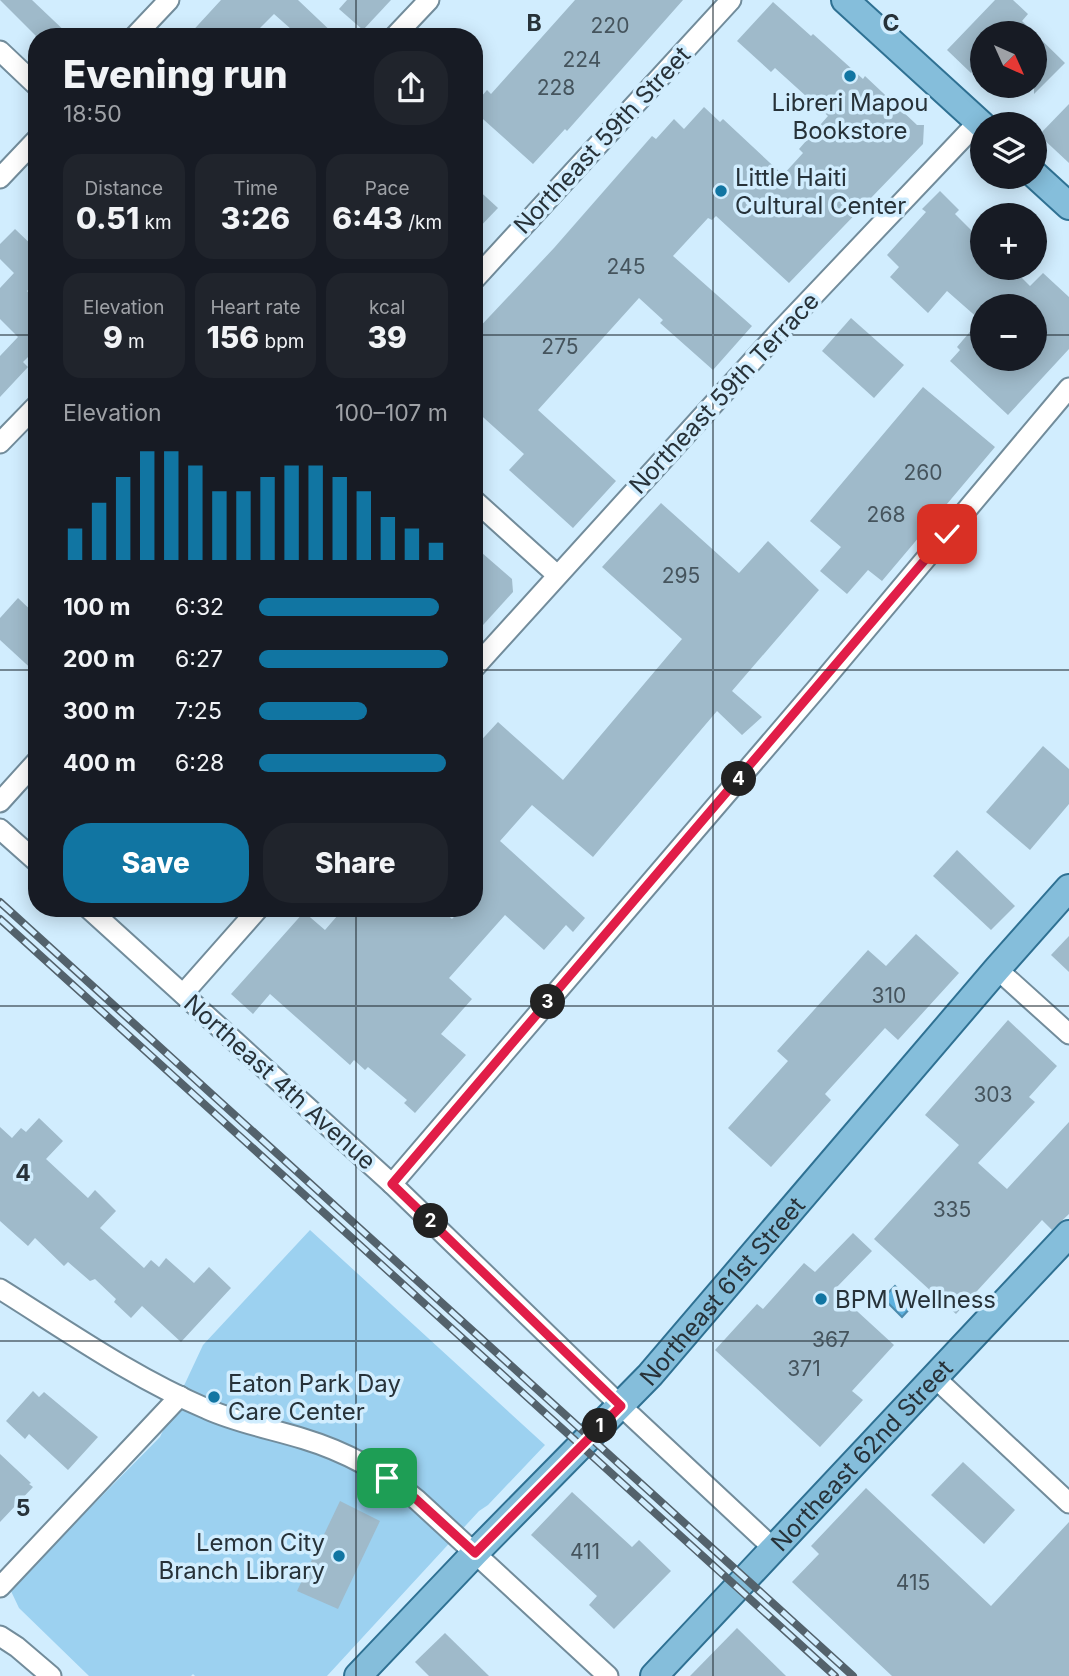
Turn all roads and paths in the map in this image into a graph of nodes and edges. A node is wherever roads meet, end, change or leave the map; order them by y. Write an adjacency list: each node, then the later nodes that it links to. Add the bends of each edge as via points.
1 (169, 0): 5 (street)
2 (429, 0): 6 (street)
3 (731, 0): 15 (street, Northeast 59th Street)
4 (845, 0): 9 (main road)
5 (143, 28)
6 (403, 28)
7 (0, 51): 8 (street)
8 (28, 77)
9 (970, 115)
10 (970, 134): 20 (street, Northeast 59th Terrace, via 778,333)
11 (28, 148): 12 (street)
12 (0, 178)
13 (1047, 186): 14 (main road)
14 (1069, 206)
15 (483, 269)
16 (1069, 388): 32 (street)
17 (28, 414): 18 (street)
18 (0, 443)
19 (483, 508): 20 (street)
20 (557, 575): 21 (street, Northeast 59th Terrace)
21 (483, 658)
22 (28, 771): 23 (street)
23 (0, 802)
24 (0, 829): 25 (street)
25 (28, 854)
26 (1069, 888): 29 (main road, Northeast 61st Street)
27 (98, 917): 30 (street, Northeast 4th Avenue)
28 (251, 917): 30 (street)
29 (997, 969): 31 (street); 37 (main road, Northeast 61st Street)
30 (183, 994): 32 (street, Northeast 4th Avenue)
31 (1069, 1034)
32 (392, 1184): 37 (street, Northeast 4th Avenue)
33 (1069, 1234): 35 (main road, Northeast 62nd Street)
34 (0, 1289): 36 (street)
35 (933, 1376): 38 (street); 39 (main road, Northeast 62nd Street)
36 (180, 1396): 40 (street, via 219,1414 316,1443 379,1473 409,1493); 41 (street)
37 (621, 1406): 39 (street, Northeast 4th Avenue); 40 (main road, Northeast 61st Street)
38 (1069, 1503)
39 (772, 1548): 46 (main road, Northeast 62nd Street)
40 (475, 1553): 44 (main road, Northeast 61st Street); 45 (street)
41 (0, 1587)
42 (0, 1636): 43 (street)
43 (51, 1676)
44 (358, 1676)
45 (608, 1676)
46 (654, 1676)

